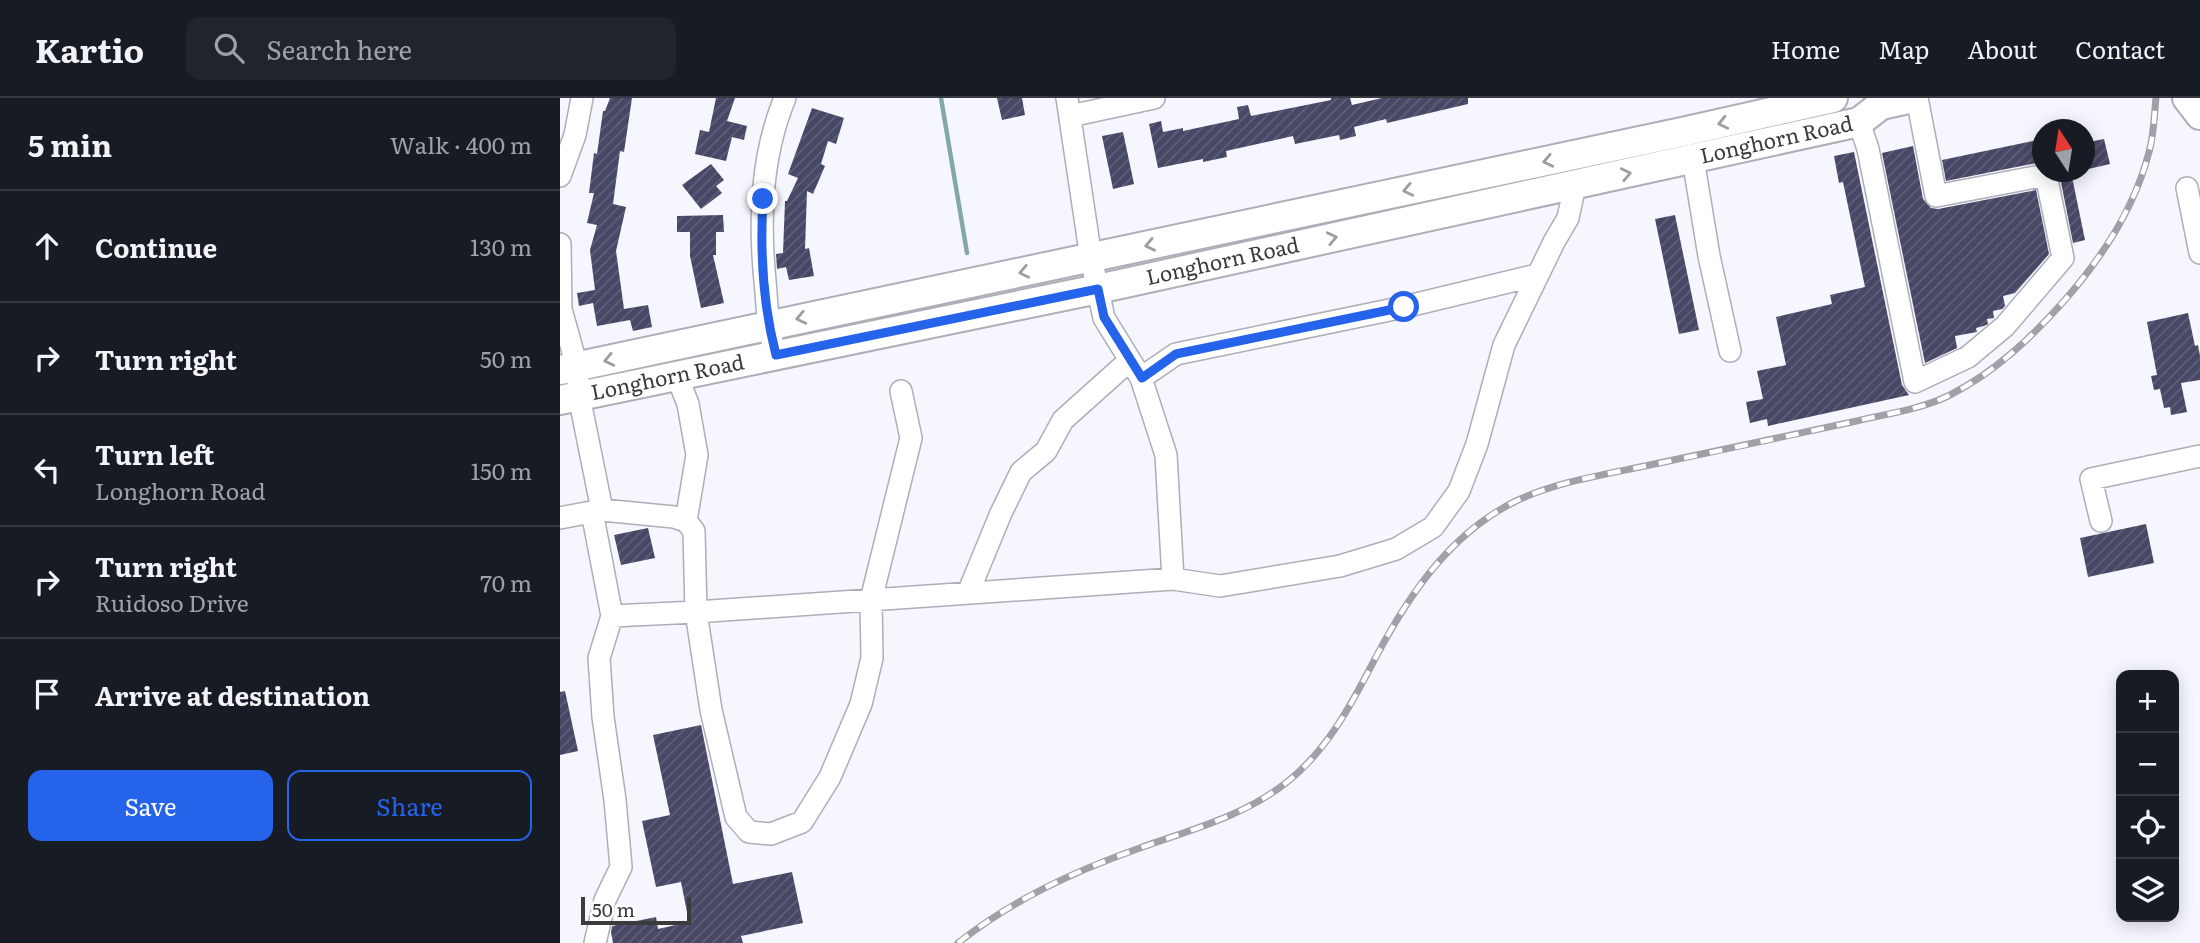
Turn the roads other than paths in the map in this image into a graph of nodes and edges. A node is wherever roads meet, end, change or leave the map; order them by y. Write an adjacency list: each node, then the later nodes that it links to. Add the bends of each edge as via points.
1 (582, 98): 12 (street)
2 (785, 98): 21 (street, via 767,160 763,199 761,239)
3 (1154, 98): 7 (street)
4 (1833, 98): 10 (main road, Longhorn Road, one-way to 10)
5 (1915, 98): 8 (main road, Longhorn Road); 8 (street, via 1936,196 2046,175 2063,258 2004,326 1968,357 1915,382 1868,149)
6 (2187, 98): 9 (main road)
7 (1068, 107): 18 (street)
8 (1867, 108): 11 (main road, Longhorn Road)
9 (2200, 116)
10 (1687, 131): 11 (main road); 18 (main road, Longhorn Road, one-way to 18)
11 (1693, 159): 13 (main road, Longhorn Road, one-way to 11); 22 (street)
12 (560, 176)
13 (1575, 185): 19 (street, via 1568,218); 20 (main road, Longhorn Road, one-way to 13)
14 (2187, 188): 15 (street)
15 (2197, 227): 17 (street)
16 (560, 244): 24 (street)
17 (2200, 253)
18 (1091, 258): 20 (street); 21 (main road, Longhorn Road, one-way to 21)
19 (1538, 275): 25 (street, via 1176,354); 34 (street, via 1504,345 1459,491 1433,527 1396,549 1340,566 1220,586)
20 (1098, 289): 23 (main road, Longhorn Road); 25 (street, via 1104,317)
21 (768, 325): 23 (street); 24 (main road, Longhorn Road, one-way to 24)
22 (1730, 351)
23 (776, 355): 26 (main road, Longhorn Road)
24 (568, 368): 28 (street)
25 (1136, 369): 34 (street, via 1166,455); 35 (street, via 1063,420 1045,451 1021,472)
26 (677, 376): 28 (main road, Longhorn Road); 32 (street, via 688,404 697,455)
27 (901, 391): 36 (street, via 911,438)
28 (570, 398): 30 (street)
29 (2200, 456): 33 (street, via 2091,479)
30 (597, 511): 31 (street); 32 (street); 38 (street)
31 (560, 518)
32 (686, 521): 37 (street, via 694,531)
33 (2101, 522)
34 (1173, 579): 35 (street)
35 (968, 593): 36 (street)
36 (871, 600): 37 (street); 37 (street, via 872,658 861,704 830,777 802,822 771,834 749,832 736,817 711,710)
37 (696, 612): 38 (street)
38 (612, 616): 39 (street, via 599,658 621,867 605,900)
39 (595, 943)

